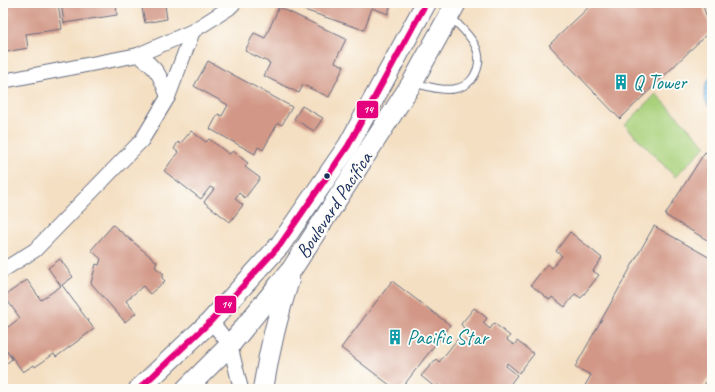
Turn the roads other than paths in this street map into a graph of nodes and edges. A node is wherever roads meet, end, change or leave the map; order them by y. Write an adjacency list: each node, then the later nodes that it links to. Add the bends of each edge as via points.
1 (234, 3): 4 (street)
2 (426, 3): 11 (street, Boulevard Pacífica, via 348,146 280,245)
3 (452, 9): 7 (street, Boulevard Pacífica); 7 (lane, via 479,52 479,69 472,80 455,89)
4 (193, 31): 5 (street); 8 (street)
5 (138, 55): 6 (street); 8 (street, via 159,74)
6 (3, 81)
7 (412, 83): 9 (street, Boulevard Pacífica)
8 (168, 97): 10 (street, via 142,140 35,250)
9 (292, 269): 12 (street, Boulevard Pacífica); 16 (street, via 268,356)
10 (3, 270)
11 (211, 321): 12 (street); 13 (street, Boulevard Pacífica)
12 (230, 345): 14 (street, Boulevard Pacífica); 15 (street)
13 (139, 389)
14 (186, 389)
15 (241, 389)
16 (263, 389)

